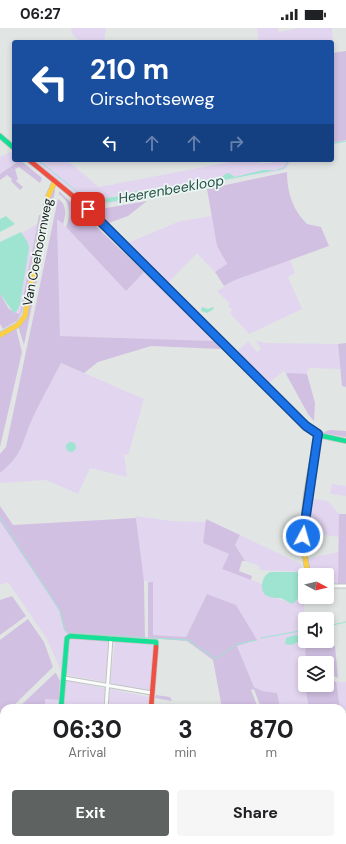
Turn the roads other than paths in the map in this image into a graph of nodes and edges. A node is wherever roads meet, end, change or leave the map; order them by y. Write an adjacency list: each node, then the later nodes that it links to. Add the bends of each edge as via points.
1 (0, 136): 2 (street)
2 (12, 146)
3 (31, 162): 4 (street)
4 (55, 181): 5 (street, Van Coehoornweg, via 47,199 25,316 18,324); 6 (street, via 108,229 301,422)
5 (0, 335)
6 (318, 434): 7 (street); 8 (street, via 303,536)
7 (346, 441)
8 (306, 568)
9 (334, 586): 10 (street)
10 (346, 586)
11 (111, 638): 12 (street, via 68,636); 13 (street); 14 (street, via 156,642)
12 (64, 678): 13 (street); 15 (street)
13 (108, 686): 14 (street); 16 (street)
14 (152, 693): 17 (street)
15 (62, 704)
16 (106, 704)
17 (151, 704)

